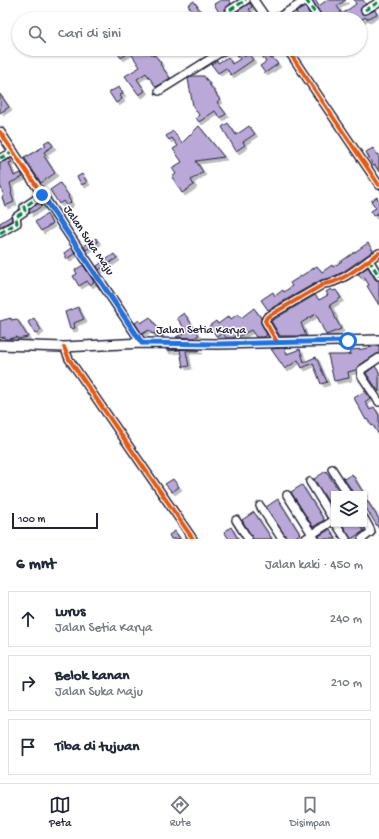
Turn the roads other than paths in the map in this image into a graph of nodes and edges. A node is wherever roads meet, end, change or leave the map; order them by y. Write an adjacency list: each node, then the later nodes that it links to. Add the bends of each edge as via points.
1 (246, 0): 5 (street)
2 (254, 0): 7 (street)
3 (306, 0): 8 (street); 9 (street)
4 (379, 2): 6 (street)
5 (230, 10)
6 (365, 10)
7 (262, 12)
8 (287, 12)
9 (314, 12)
10 (215, 56): 12 (street)
11 (293, 56): 16 (street)
12 (159, 91)
13 (0, 132): 14 (street, Jalan Suka Maju)
14 (14, 152): 15 (street); 17 (street, Jalan Suka Maju)
15 (0, 158)
16 (379, 185)
17 (42, 195): 18 (street, via 24,207 25,211 16,217 17,223); 24 (street, Jalan Suka Maju)
18 (0, 233)
19 (379, 253): 20 (street)
20 (369, 260): 21 (street); 23 (street, via 334,283 324,284 267,317 265,321)
21 (379, 276)
22 (379, 340): 23 (main road, Jalan Setia Karya)
23 (277, 342): 24 (main road, Jalan Setia Karya)
24 (142, 343): 26 (main road, Jalan Setia Karya)
25 (0, 345): 26 (main road, Jalan Setia Karya)
26 (67, 353): 40 (street)
27 (379, 358): 28 (street, via 360,372)
28 (379, 402)
29 (332, 469): 31 (street)
30 (310, 482): 34 (street)
31 (346, 491)
32 (287, 495): 39 (street)
33 (260, 506): 42 (street)
34 (331, 516)
35 (236, 520): 41 (street)
36 (331, 523): 39 (street)
37 (367, 523): 45 (street, via 371,532)
38 (338, 527): 44 (street)
39 (314, 537): 43 (street)
40 (194, 539)
41 (248, 539)
42 (282, 539)
43 (305, 539)
44 (346, 539)
45 (362, 539)

